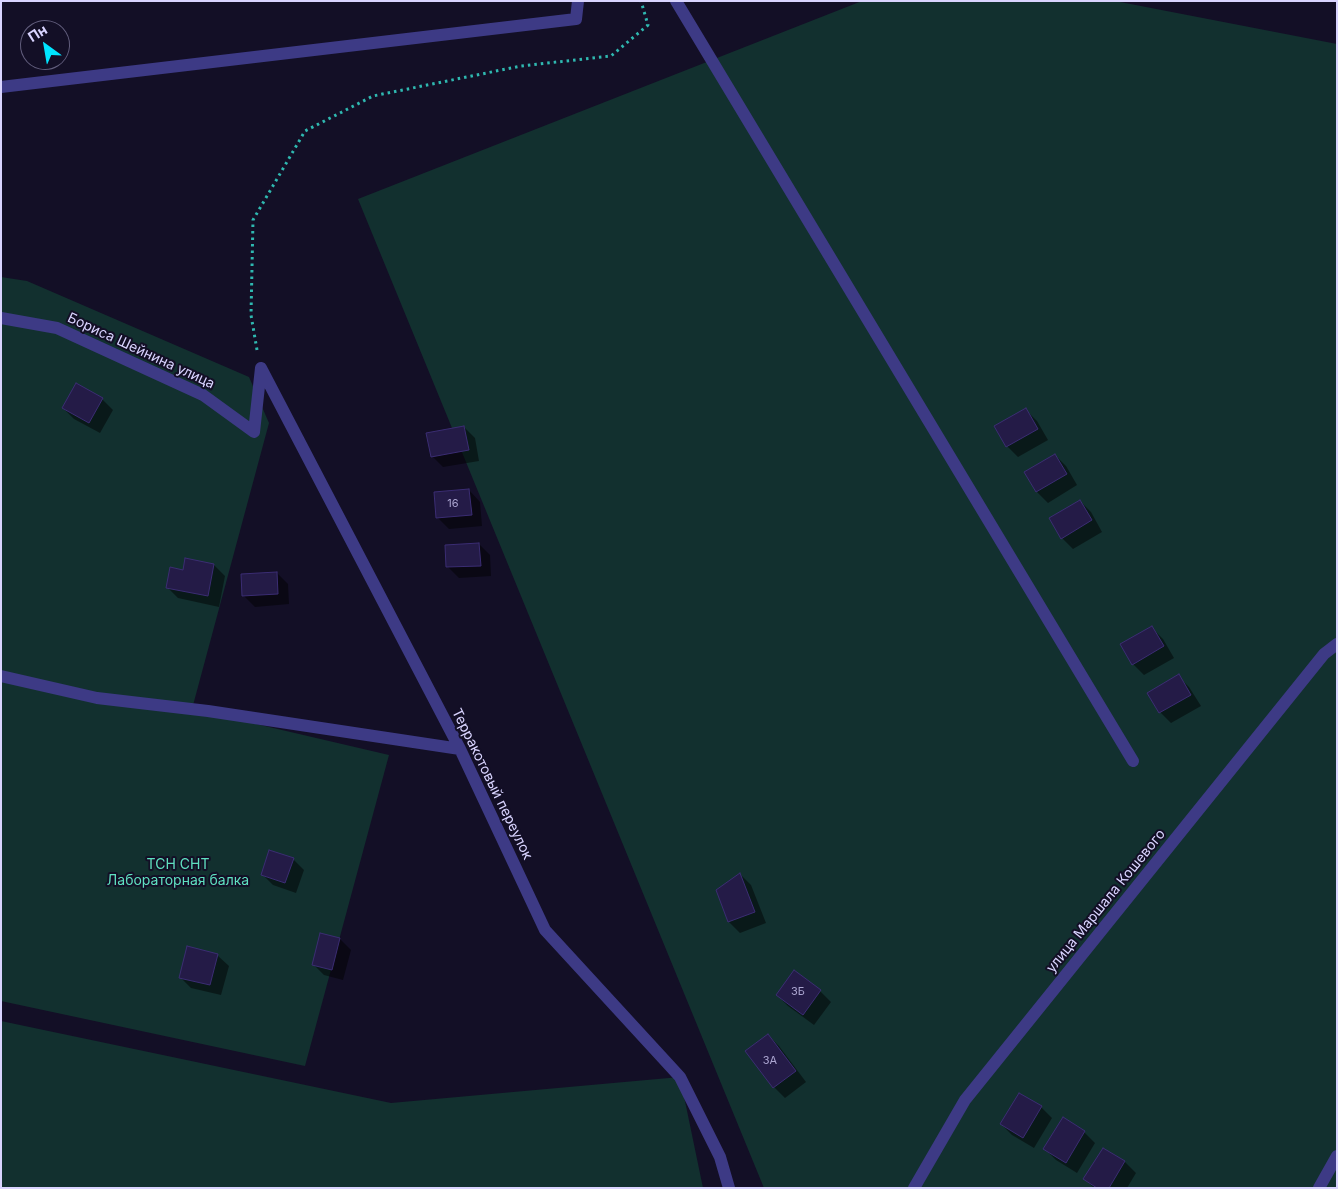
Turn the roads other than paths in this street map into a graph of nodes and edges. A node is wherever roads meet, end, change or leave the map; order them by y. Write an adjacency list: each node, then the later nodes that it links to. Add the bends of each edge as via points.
1 (578, 1): 3 (street, via 576,19)
2 (676, 1): 9 (street)
3 (1, 87)
4 (1, 318): 5 (street, Бориса Шейнина улица, via 57,328 203,394 254,432)
5 (260, 368): 8 (street, Терракотовый переулок)
6 (1337, 644): 12 (street, улица Маршала Кошевого, via 1324,654 965,1100)
7 (1, 676): 8 (street, via 97,698 208,711)
8 (460, 749): 11 (street, Терракотовый переулок, via 545,930 680,1077 720,1157)
9 (1133, 760)
10 (1337, 1156): 13 (street)
11 (729, 1188)
12 (914, 1188)
13 (1319, 1188)

